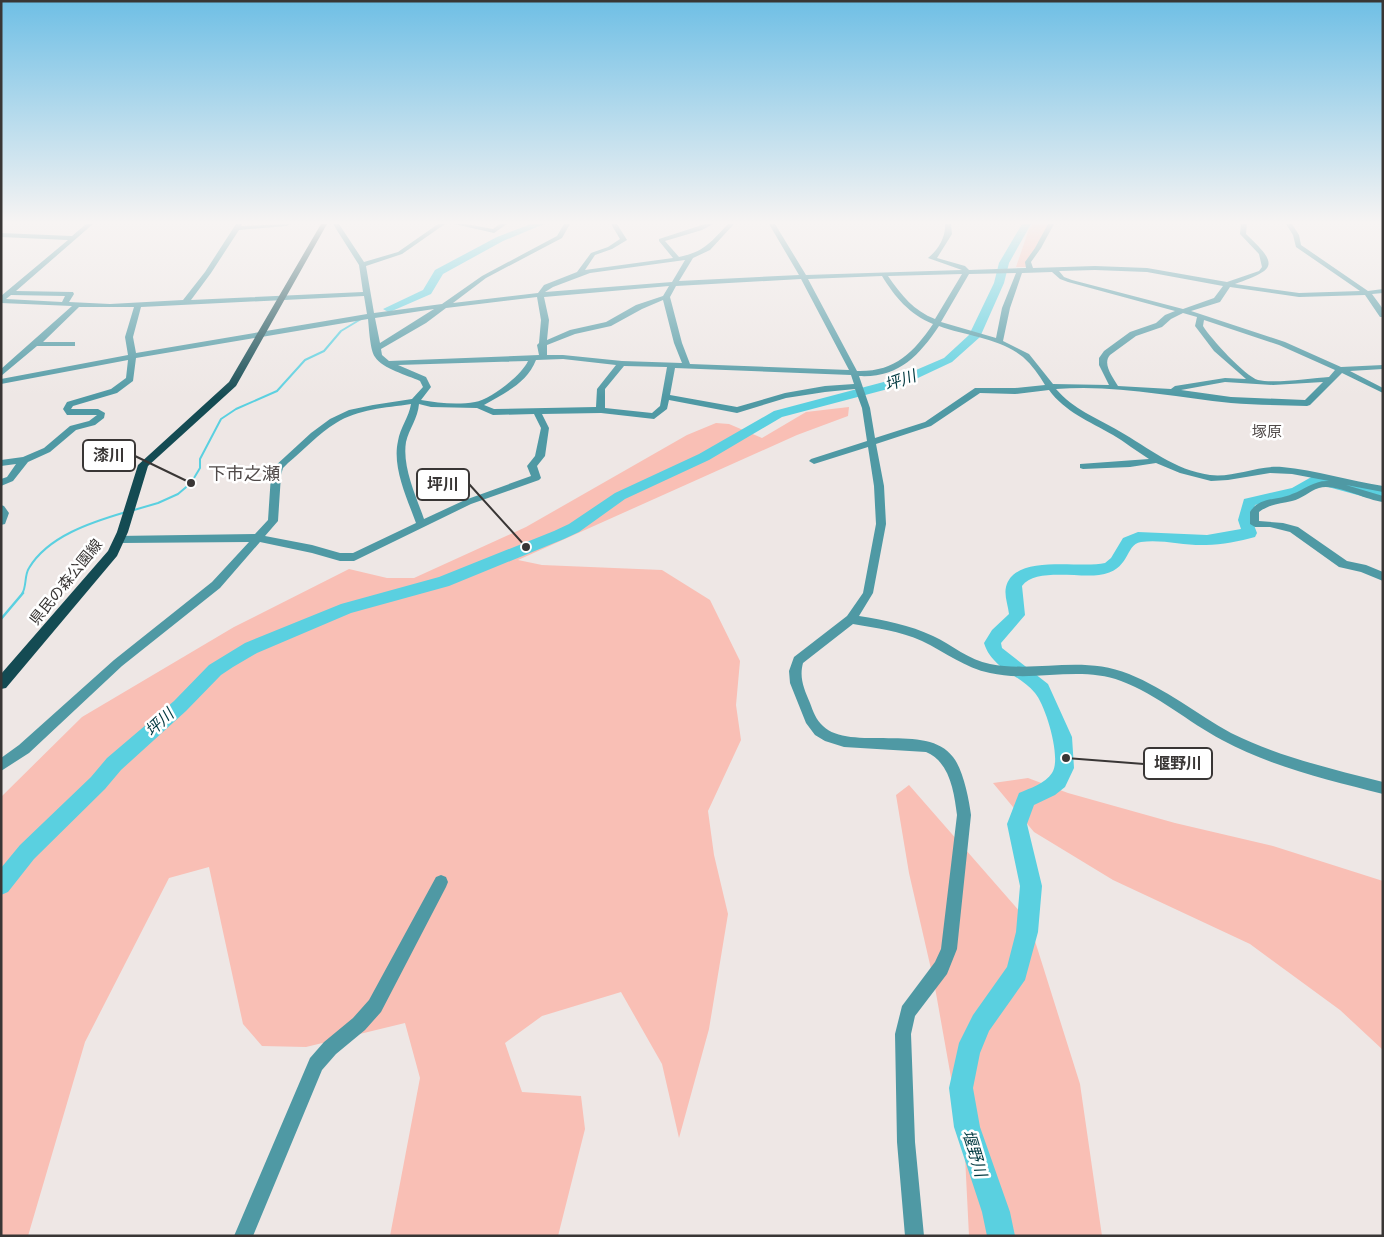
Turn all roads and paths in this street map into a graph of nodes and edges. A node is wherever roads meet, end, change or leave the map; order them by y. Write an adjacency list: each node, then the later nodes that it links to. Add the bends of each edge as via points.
1 (23, 282): 19 (street)
2 (201, 282): 26 (street)
3 (291, 282): 24 (main road, 県民の森公園線)
4 (366, 282): 21 (street)
5 (477, 282): 30 (street)
6 (557, 282): 22 (street, via 543,289)
7 (697, 282): 16 (street)
8 (806, 282): 51 (street)
9 (887, 282): 35 (street, via 893,292 918,315)
10 (961, 282): 35 (street)
11 (1016, 282): 37 (street)
12 (1073, 282): 31 (street)
13 (1214, 282): 17 (street)
14 (1234, 282): 17 (street)
15 (1350, 282): 20 (street)
16 (673, 283): 22 (street); 23 (street)
17 (1228, 284): 20 (street, via 1301,295); 31 (street, via 1217,300)
18 (1383, 291): 20 (street)
19 (10, 293): 25 (street); 27 (street, via 70,294)
20 (1367, 293): 32 (street)
21 (368, 294): 24 (street); 33 (street)
22 (541, 295): 30 (street); 40 (street, via 545,321)
23 (666, 297): 40 (street, via 608,324 572,332); 48 (street)
24 (282, 298): 26 (street); 36 (main road, 県民の森公園線)
25 (1, 301): 27 (street)
26 (185, 303): 29 (street)
27 (64, 304): 28 (street)
28 (77, 305): 29 (street); 38 (street)
29 (138, 305): 42 (street, via 129,337)
30 (444, 306): 33 (street); 41 (street)
31 (1184, 311): 34 (street); 57 (street, via 1133,334 1107,353 1103,365)
32 (1383, 315)
33 (372, 316): 36 (street); 41 (street)
34 (1201, 316): 50 (street, via 1269,339); 54 (street, via 1199,326 1202,332)
35 (936, 324): 37 (street); 51 (street, via 901,365 873,374)
36 (264, 332): 42 (street); 80 (main road, 県民の森公園線, via 233,384 143,465)
37 (999, 342): 56 (street, via 1021,352 1051,384)
38 (34, 344): 39 (street); 52 (street)
39 (72, 344)
40 (541, 345): 43 (street)
41 (376, 349): 46 (street, via 378,356)
42 (132, 356): 55 (street); 67 (street, via 132,376 128,382 108,393 74,402 66,409 73,414 101,413 99,420 73,428 47,450)
43 (543, 358): 44 (street); 45 (street, via 563,356)
44 (533, 359): 46 (street); 63 (street, via 517,381)
45 (622, 363): 47 (street); 65 (street, via 600,390)
46 (388, 364): 62 (street, via 423,379 427,387)
47 (671, 365): 48 (street); 61 (street)
48 (687, 366): 51 (street)
49 (1383, 367): 50 (street)
50 (1341, 369): 53 (street); 59 (street)
51 (854, 373): 60 (street)
52 (1, 374)
53 (1331, 379): 54 (street); 58 (street, via 1308,403 1231,400)
54 (1254, 381): 58 (street, via 1225,380)
55 (1, 382)
56 (1051, 388): 57 (street); 66 (street, via 978,390 928,424); 68 (street, via 1066,404)
57 (1115, 388): 58 (street)
58 (1166, 391)
59 (1383, 391)
60 (860, 392): 61 (street, via 825,389 737,410); 66 (street)
61 (667, 397): 65 (street, via 664,407 654,416)
62 (415, 401): 63 (street); 79 (street, via 402,443 404,473); 81 (street, via 356,411 333,421 286,461 276,475 273,520)
63 (478, 405): 64 (street, via 493,412)
64 (536, 410): 65 (street); 79 (street, via 545,428 540,456 532,466 536,478 488,494)
65 (601, 410)
66 (873, 440): 69 (street); 83 (street, via 880,524 868,593)
67 (25, 460): 70 (street); 72 (street, via 10,479)
68 (1157, 460): 71 (street); 73 (street, via 1211,478 1276,469)
69 (814, 461)
70 (1, 464)
71 (1083, 466)
72 (1, 483)
73 (1353, 484): 74 (street); 75 (street)
74 (1383, 489)
75 (1367, 496): 76 (street); 82 (street, via 1319,484 1293,498 1261,506 1253,516 1255,524 1290,528 1307,536 1343,565 1364,568)
76 (1383, 499)
77 (1, 508): 78 (street, via 4,513)
78 (1, 522)
79 (421, 524): 81 (street, via 347,558)
80 (122, 535): 81 (street); 84 (main road, 県民の森公園線, via 113,553)
81 (256, 538): 85 (street, via 216,585)
82 (1383, 577)
83 (851, 619): 86 (street, via 916,634 963,660 991,669 1065,667 1105,670 1139,683 1259,752); 89 (street, via 798,660 796,683 810,719 819,731 844,741 927,746 940,751 955,775 964,815 949,949 941,968 908,1012 903,1034 906,1142)
84 (1, 684)
85 (1, 765)
86 (1383, 788)
87 (441, 882): 88 (street, via 375,1006 316,1064)
88 (243, 1236)
89 (915, 1236)

